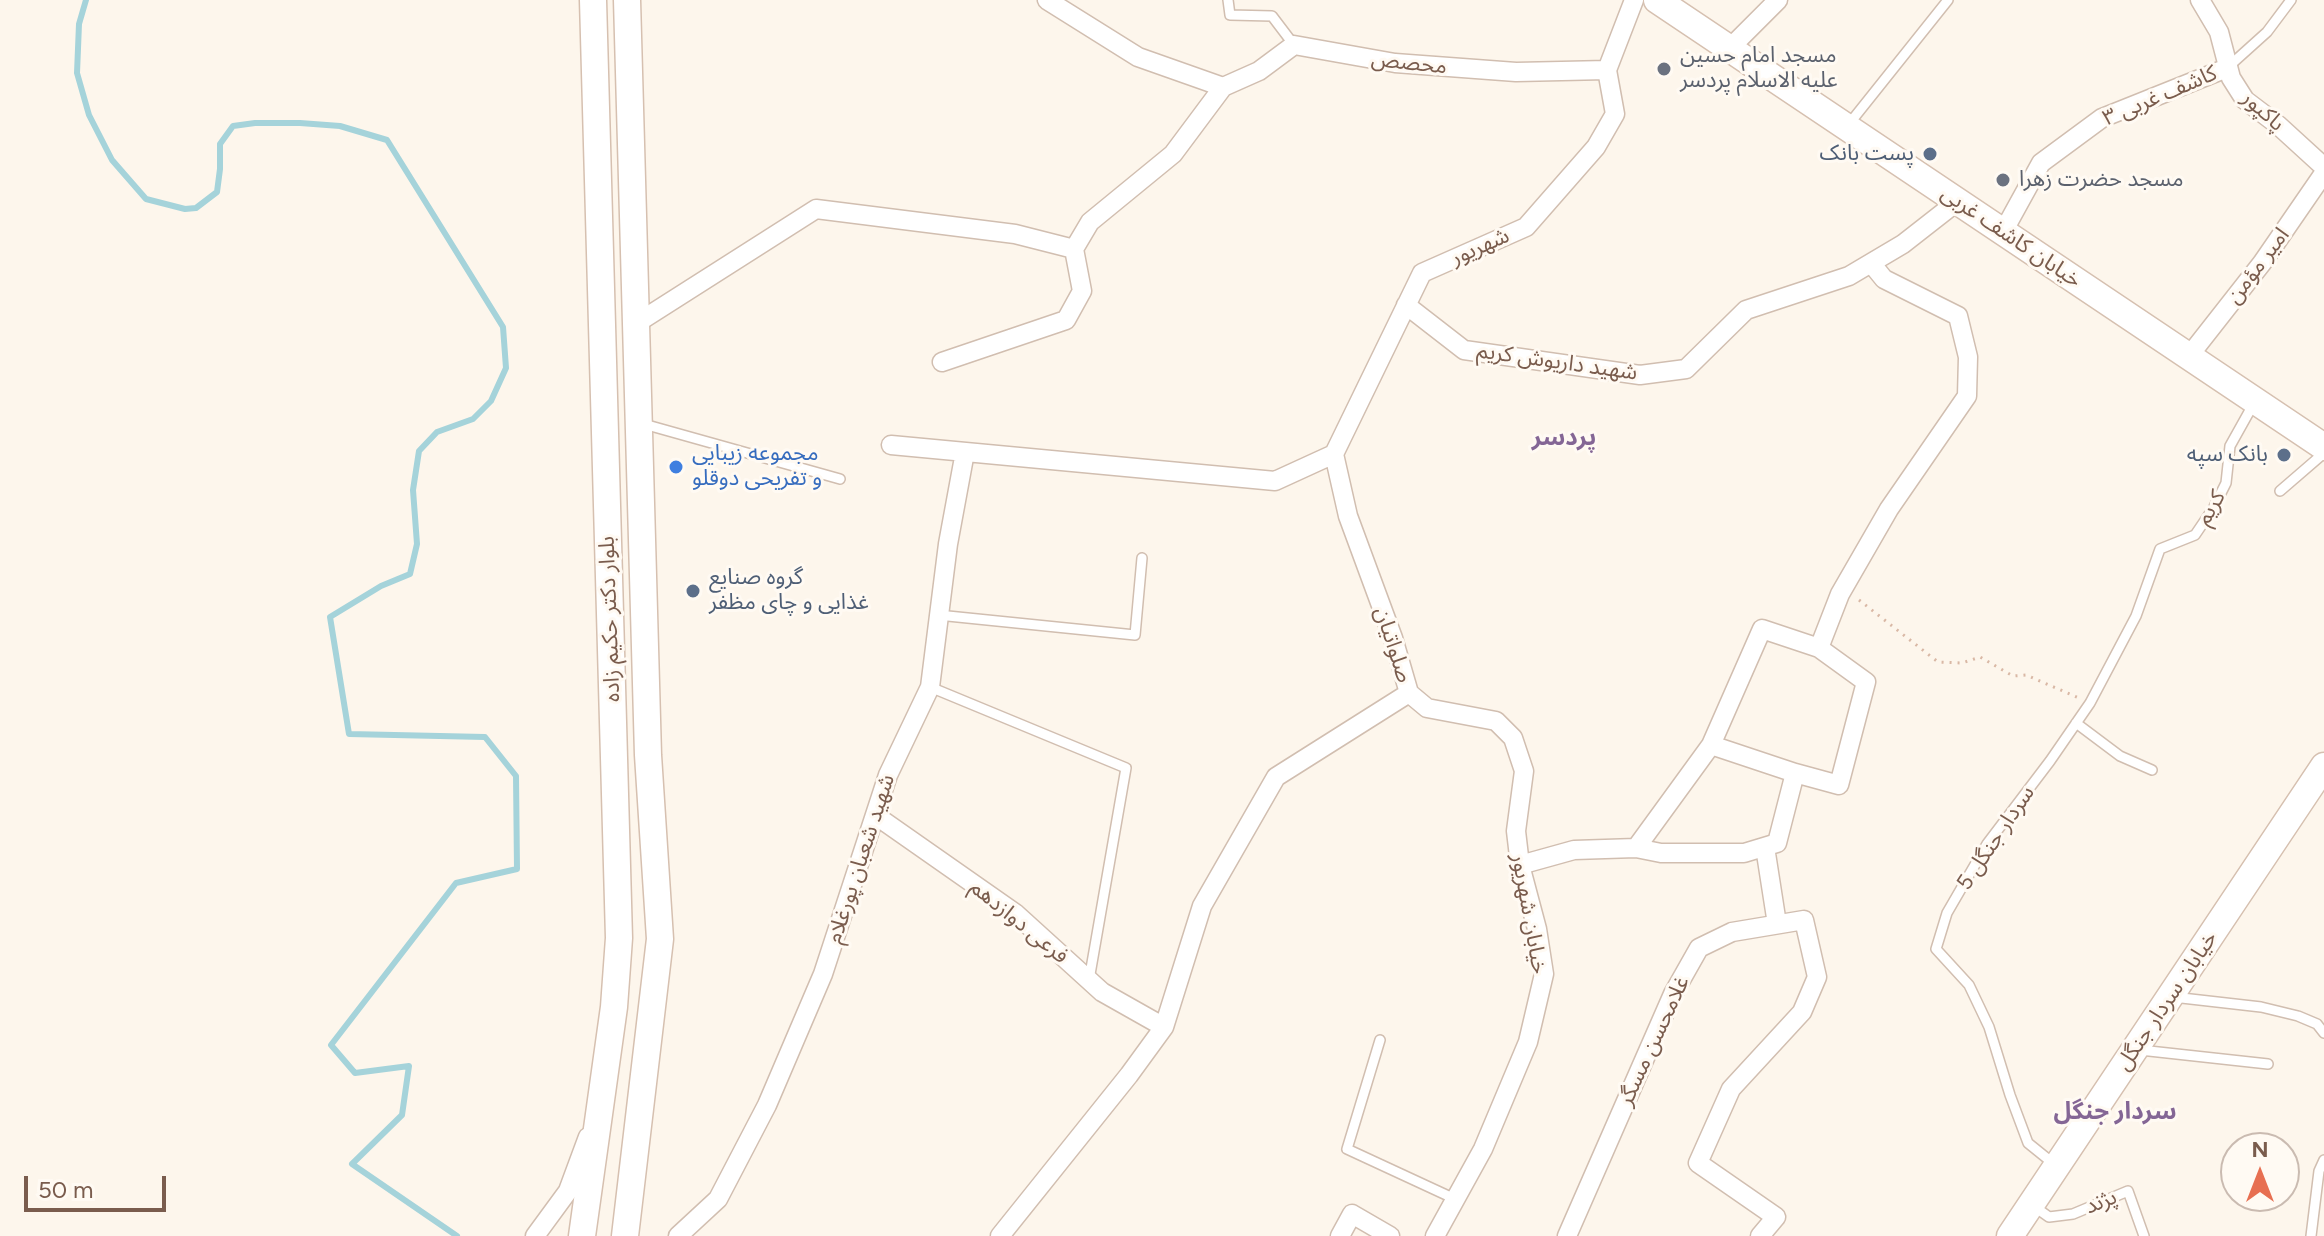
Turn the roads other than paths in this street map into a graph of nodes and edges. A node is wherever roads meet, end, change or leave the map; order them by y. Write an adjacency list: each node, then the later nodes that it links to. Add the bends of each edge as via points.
1 (593, 0): 27 (main road, بلوار دکتر حکیم زاده)
2 (627, 0): 23 (main road, بلوار دکتر حکیم زاده)
3 (1047, 0): 15 (street, via 1138,57)
4 (1228, 0): 11 (lane, via 1230,15 1272,16)
5 (1634, 0): 14 (street)
6 (1657, 0): 12 (main road, خیابان کاشف غربی)
7 (1778, 0): 12 (street)
8 (1948, 0): 16 (lane)
9 (2200, 0): 13 (street, پاکپور, via 2219,32)
10 (2291, 0): 13 (lane, via 2267,32)
11 (1294, 45): 14 (street, محصص, via 1395,63 1516,72); 15 (street, via 1259,71)
12 (1730, 48): 16 (main road, خیابان کاشف غربی)
13 (2227, 68): 17 (street, پاکپور, via 2245,100); 19 (street, کاشف غربی ۳, via 2102,118 2041,163)
14 (1607, 70): 22 (street, شهریور, via 1615,114 1596,147 1526,227 1422,273)
15 (1223, 87): 20 (street, via 1173,154 1090,222)
16 (1847, 127): 18 (main road, خیابان کاشف غربی)
17 (2324, 170): 24 (street, امیر مؤمن, via 2262,263)
18 (1958, 201): 19 (main road, خیابان کاشف غربی); 21 (street, شهید داریوش کریم)
19 (2003, 232): 24 (main road, خیابان کاشف غربی)
20 (1074, 249): 23 (street, via 1015,234 816,209); 25 (street, via 1082,291 1066,320)
21 (1871, 263): 22 (street, شهید داریوش کریم, via 1849,276 1746,310 1686,369 1640,375 1464,350); 38 (street, via 1884,279 1958,316 1968,357 1967,396 1889,509 1844,588)
22 (1406, 305): 32 (street, شهریور)
23 (637, 323): 28 (main road, بلوار دکتر حکیم زاده)
24 (2189, 356): 26 (main road, خیابان کاشف غربی)
25 (942, 362)
26 (2256, 401): 30 (main road, خیابان کاشف غربی); 35 (lane, کریم, via 2230,446 2226,483 2208,516 2195,535)
27 (604, 423): 28 (main road); 42 (main road, بلوار دکتر حکیم زاده)
28 (639, 423): 33 (lane); 43 (main road, بلوار دکتر حکیم زاده)
29 (891, 445): 31 (street)
30 (2324, 450): 34 (lane)
31 (965, 452): 32 (street, via 1275,481); 37 (street, شهید شعبان پورغلام)
32 (1334, 454): 40 (street, صلواتیان, via 1348,516)
33 (840, 479)
34 (2280, 491)
35 (2160, 549): 41 (lane, سردار جنگل 5, via 2136,616)
36 (1142, 558): 37 (lane, via 1135,635)
37 (938, 615): 39 (street, شهید شعبان پورغلام)
38 (1819, 648): 44 (street, via 1762,629); 47 (street, via 1866,682 1839,785)
39 (930, 687): 48 (street, شهید شعبان پورغلام); 53 (lane, via 1126,768)
40 (1409, 693): 51 (street, خیابان شهریور, via 1427,708 1496,721 1513,738 1524,771 1516,831); 55 (street, صلواتیان, via 1276,777 1202,906)
41 (2076, 723): 46 (lane, via 2120,756); 62 (lane, سردار جنگل 5, via 1987,844 1947,913 1936,949 1969,985 1989,1027 2028,1143)
42 (614, 734): 43 (main road); 60 (main road, بلوار دکتر حکیم زاده, via 619,938)
43 (648, 735): 67 (main road, بلوار دکتر حکیم زاده, via 660,939)
44 (1711, 745): 47 (street); 50 (street)
45 (2324, 766): 54 (main road, خیابان سردار جنگل)
46 (2152, 770)
47 (1795, 773): 49 (street, via 1777,843)
48 (875, 815): 53 (street, فرعی دوازدهم, via 1015,913); 68 (street, شهید شعبان پورغلام, via 823,974 767,1105 718,1199)
49 (1765, 847): 50 (street, via 1744,853); 52 (street)
50 (1636, 848): 51 (street, via 1574,850)
51 (1520, 865): 63 (street, خیابان شهریور, via 1544,974 1528,1042 1483,1149)
52 (1777, 924): 73 (street, غلامحسن مسگر, via 1732,932 1699,948 1673,994); 74 (street, غلامحسن مسگر, via 1804,920 1817,977 1802,1012 1731,1089 1698,1163 1776,1217)
53 (1089, 980): 55 (street, فرعی دوازدهم)
54 (2170, 997): 56 (lane, via 2273,1010 2317,1024); 58 (main road, خیابان سردار جنگل)
55 (1164, 1027): 69 (street, صلواتیان)
56 (2324, 1033)
57 (1380, 1040): 63 (lane, via 1347,1149)
58 (2135, 1049): 59 (lane); 62 (main road, خیابان سردار جنگل)
59 (2268, 1064)
60 (601, 1102): 65 (street, via 568,1191); 66 (main road, بلوار دکتر حکیم زاده)
61 (2324, 1160): 77 (lane)
62 (2057, 1166): 64 (main road, خیابان سردار جنگل)
63 (1455, 1199): 72 (street, خیابان شهریور)
64 (2031, 1204): 75 (main road, خیابان سردار جنگل); 76 (lane, پژند, via 2049,1217 2073,1214 2128,1191)
65 (535, 1236)
66 (582, 1236)
67 (625, 1236)
68 (678, 1236)
69 (1000, 1236)
70 (1340, 1236): 71 (street, via 1352,1214)
71 (1390, 1236)
72 (1435, 1236)
73 (1567, 1236)
74 (1760, 1236)
75 (2010, 1236)
76 (2144, 1236)
77 (2311, 1236)

